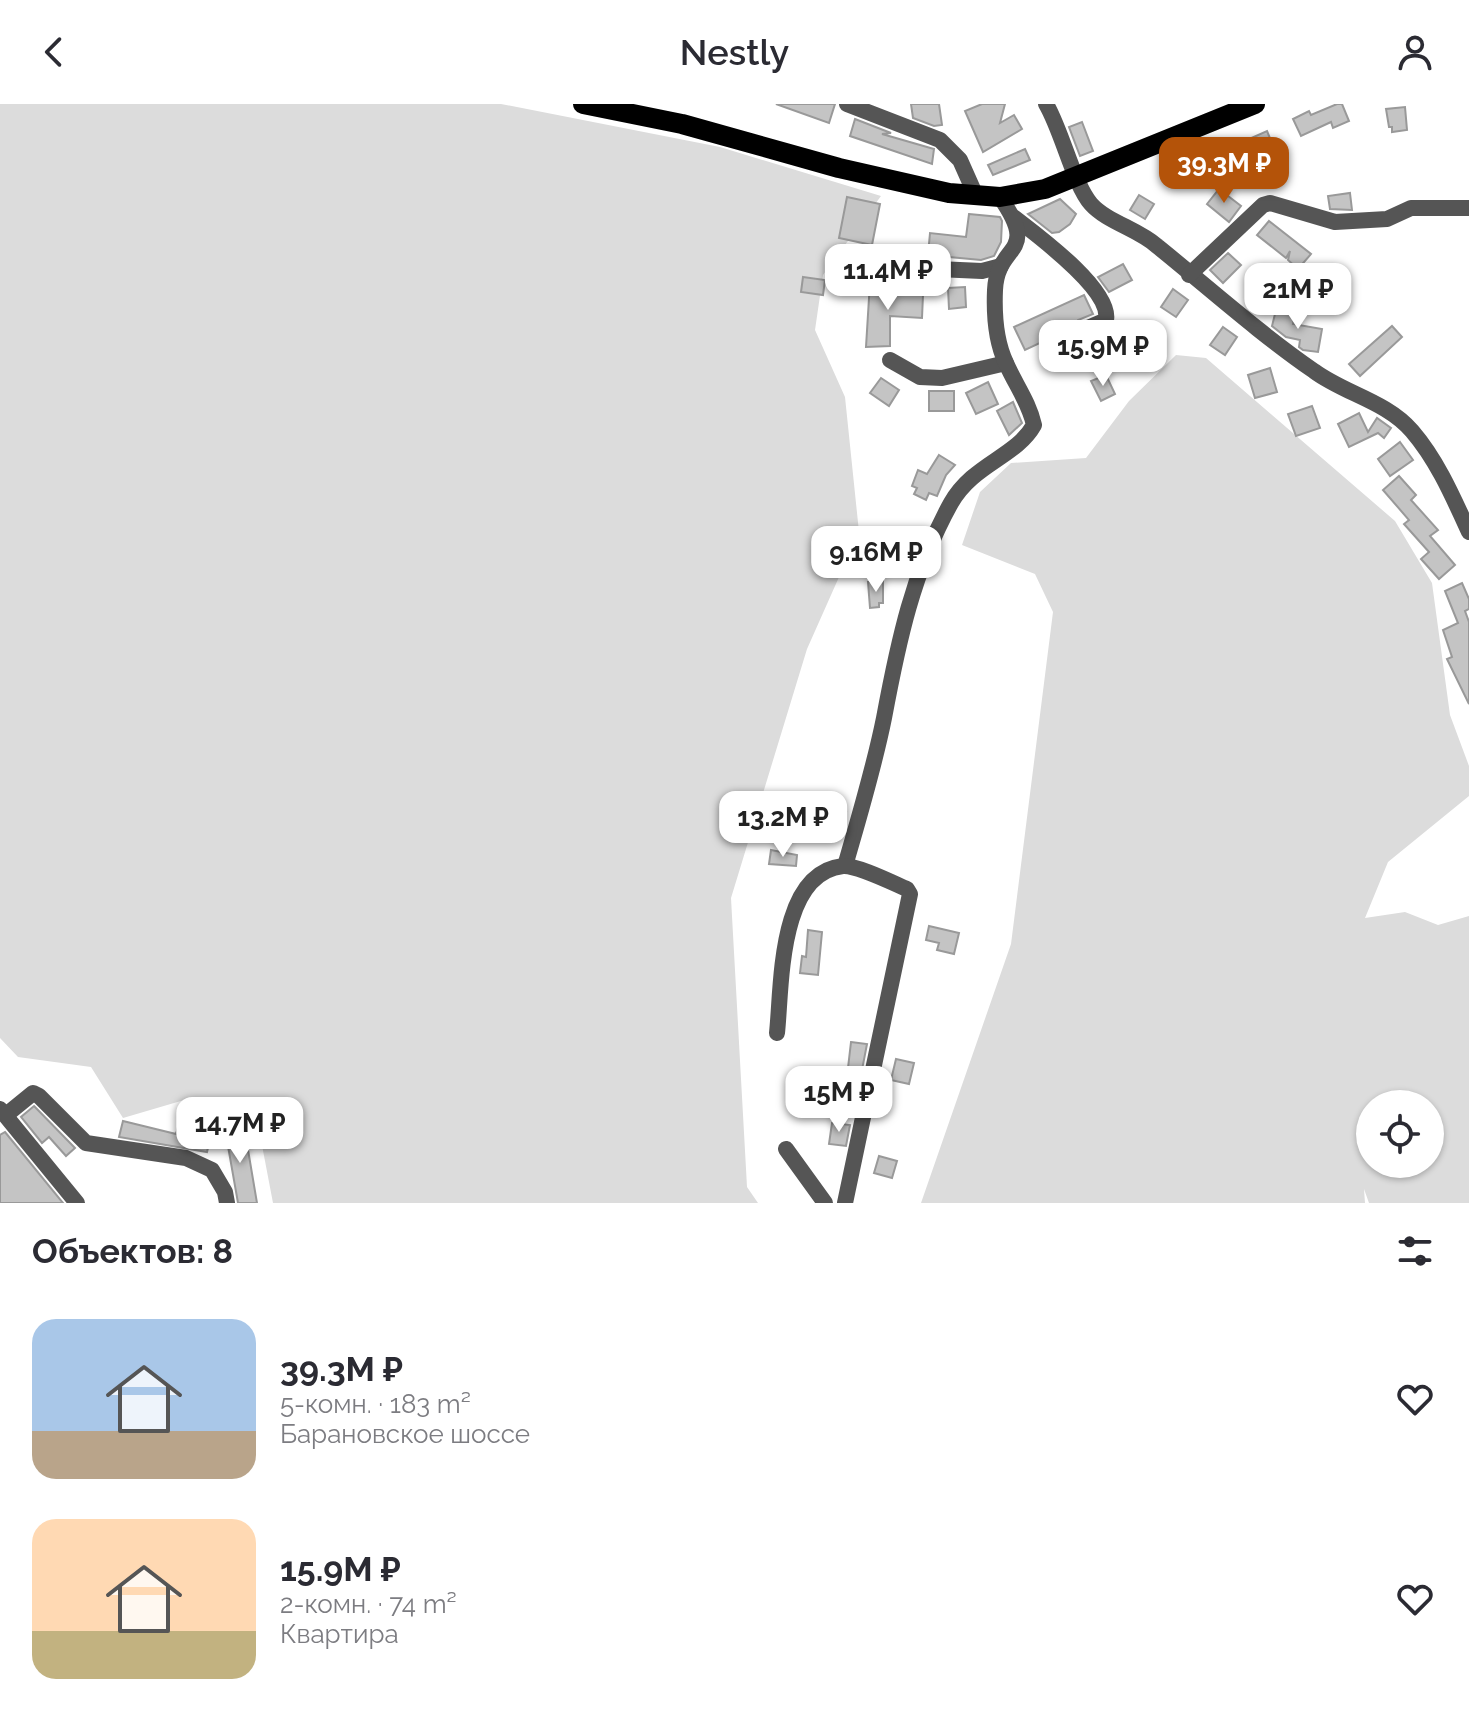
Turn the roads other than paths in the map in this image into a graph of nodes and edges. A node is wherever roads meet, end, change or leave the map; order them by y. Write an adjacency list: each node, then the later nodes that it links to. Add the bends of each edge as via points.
1 (583, 104): 6 (main road)
2 (847, 104): 6 (street, via 940,140 960,160)
3 (1046, 104): 5 (street)
4 (1255, 104): 5 (main road)
5 (1077, 175): 7 (main road, via 1045,189); 12 (street, via 1097,210 1143,235)
6 (976, 196): 7 (main road)
7 (1000, 197): 9 (street)
8 (1469, 208): 12 (street, via 1411,208 1387,219 1335,222 1270,203)
9 (1014, 217): 10 (street, via 1019,228 1015,250); 13 (street, via 1057,252 1104,307 1106,320 1083,330)
10 (1001, 266): 11 (street, via 982,271); 15 (street, via 995,319)
11 (915, 268)
12 (1189, 275): 17 (street, via 1318,374 1390,412 1412,430)
13 (1094, 359)
14 (890, 360): 15 (street, via 920,377 942,378)
15 (1006, 363): 19 (street, via 1034,425 1019,444 965,484 930,545 903,623)
16 (1469, 489): 17 (street)
17 (1453, 496): 18 (street)
18 (1469, 532)
19 (845, 866): 20 (street, via 815,880 797,901 787,937); 26 (street, via 910,894)
20 (777, 1033)
21 (3, 1112): 23 (street); 24 (street, via 33,1093 86,1143 186,1158 212,1170)
22 (786, 1149): 25 (street)
23 (77, 1203)
24 (227, 1203)
25 (825, 1203)
26 (845, 1203)

